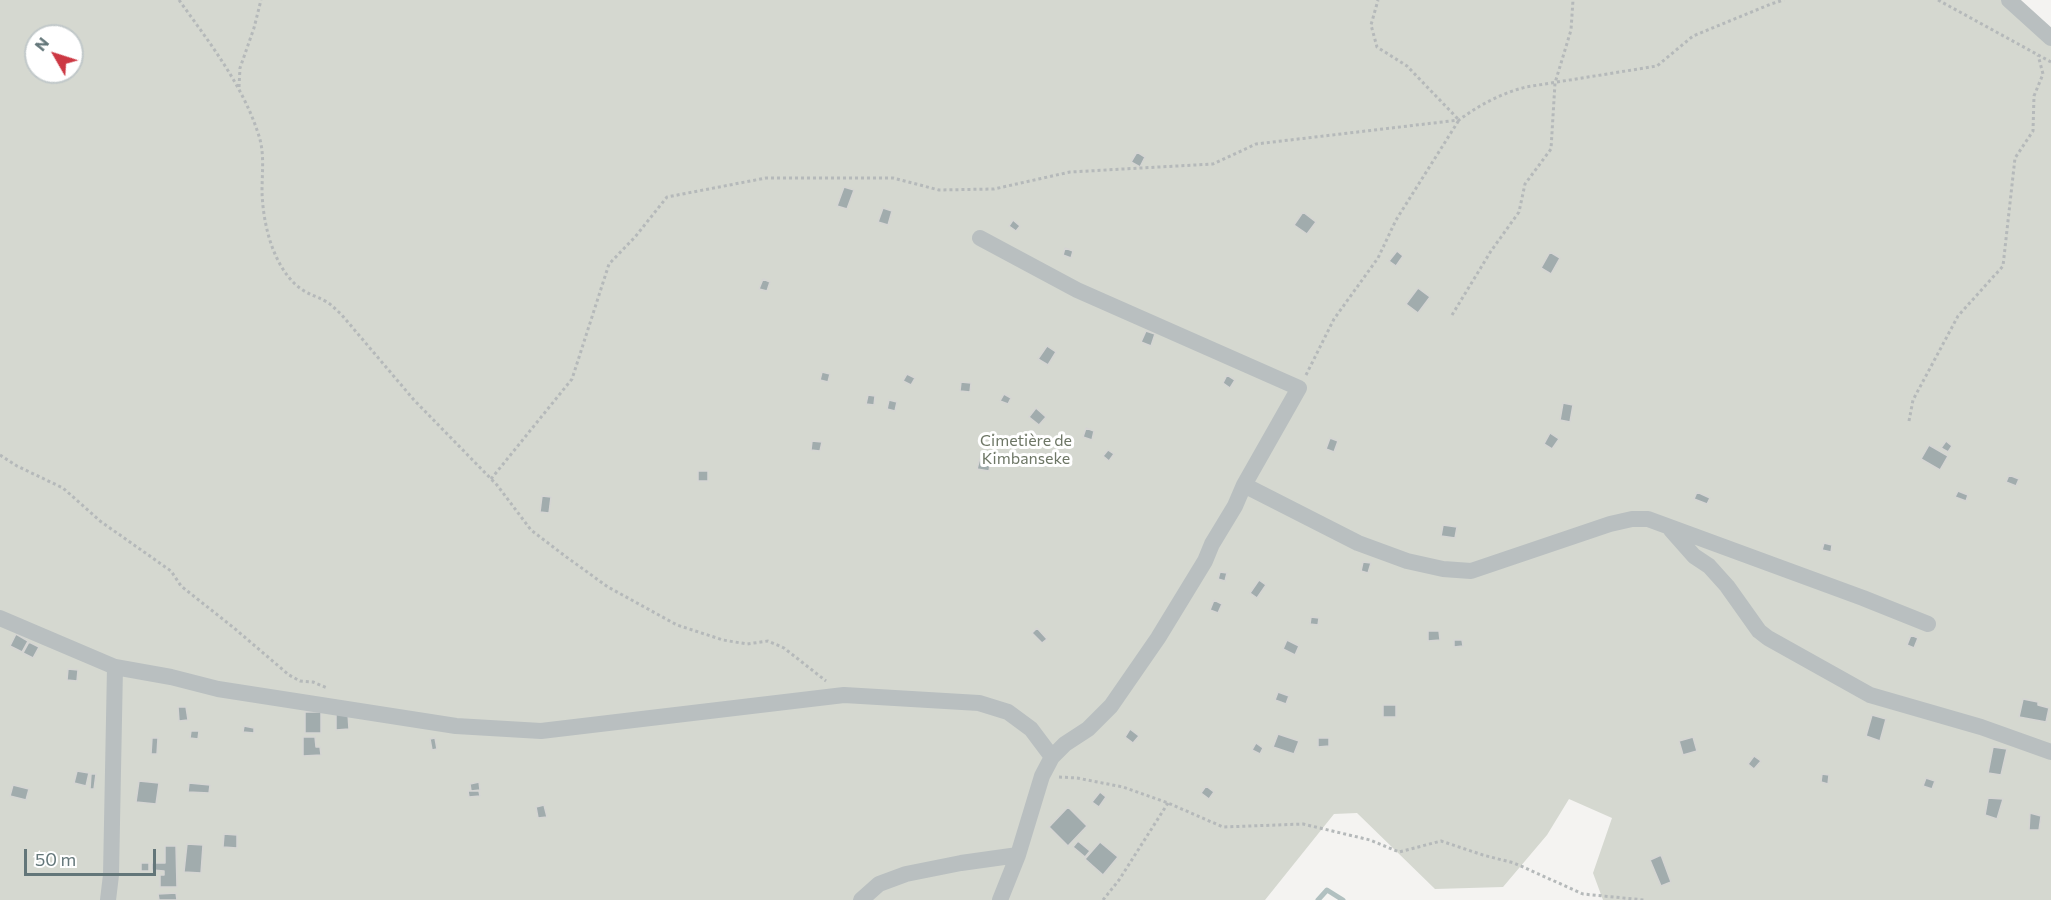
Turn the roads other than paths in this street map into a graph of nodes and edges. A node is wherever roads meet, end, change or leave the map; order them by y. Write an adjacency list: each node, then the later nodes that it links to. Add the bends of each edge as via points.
1 (2009, 0): 2 (street)
2 (2051, 38)
3 (980, 238): 4 (street, via 1077,290 1299,388)
4 (1244, 485): 5 (street, via 1358,543 1443,569 1471,571 1632,519 1648,519); 10 (street, via 1205,561 1111,706)
5 (1668, 528): 7 (street); 9 (street, via 1721,579 1768,638 1870,695)
6 (0, 618): 8 (street)
7 (1928, 624)
8 (115, 667): 10 (street, via 218,689 376,714 456,726 541,731 844,694 979,703 1008,712 1031,729); 12 (street)
9 (2051, 752)
10 (1052, 758): 11 (street, via 1042,776)
11 (1018, 855): 13 (street, via 906,874 879,884); 14 (street)
12 (108, 900)
13 (861, 900)
14 (1000, 900)

